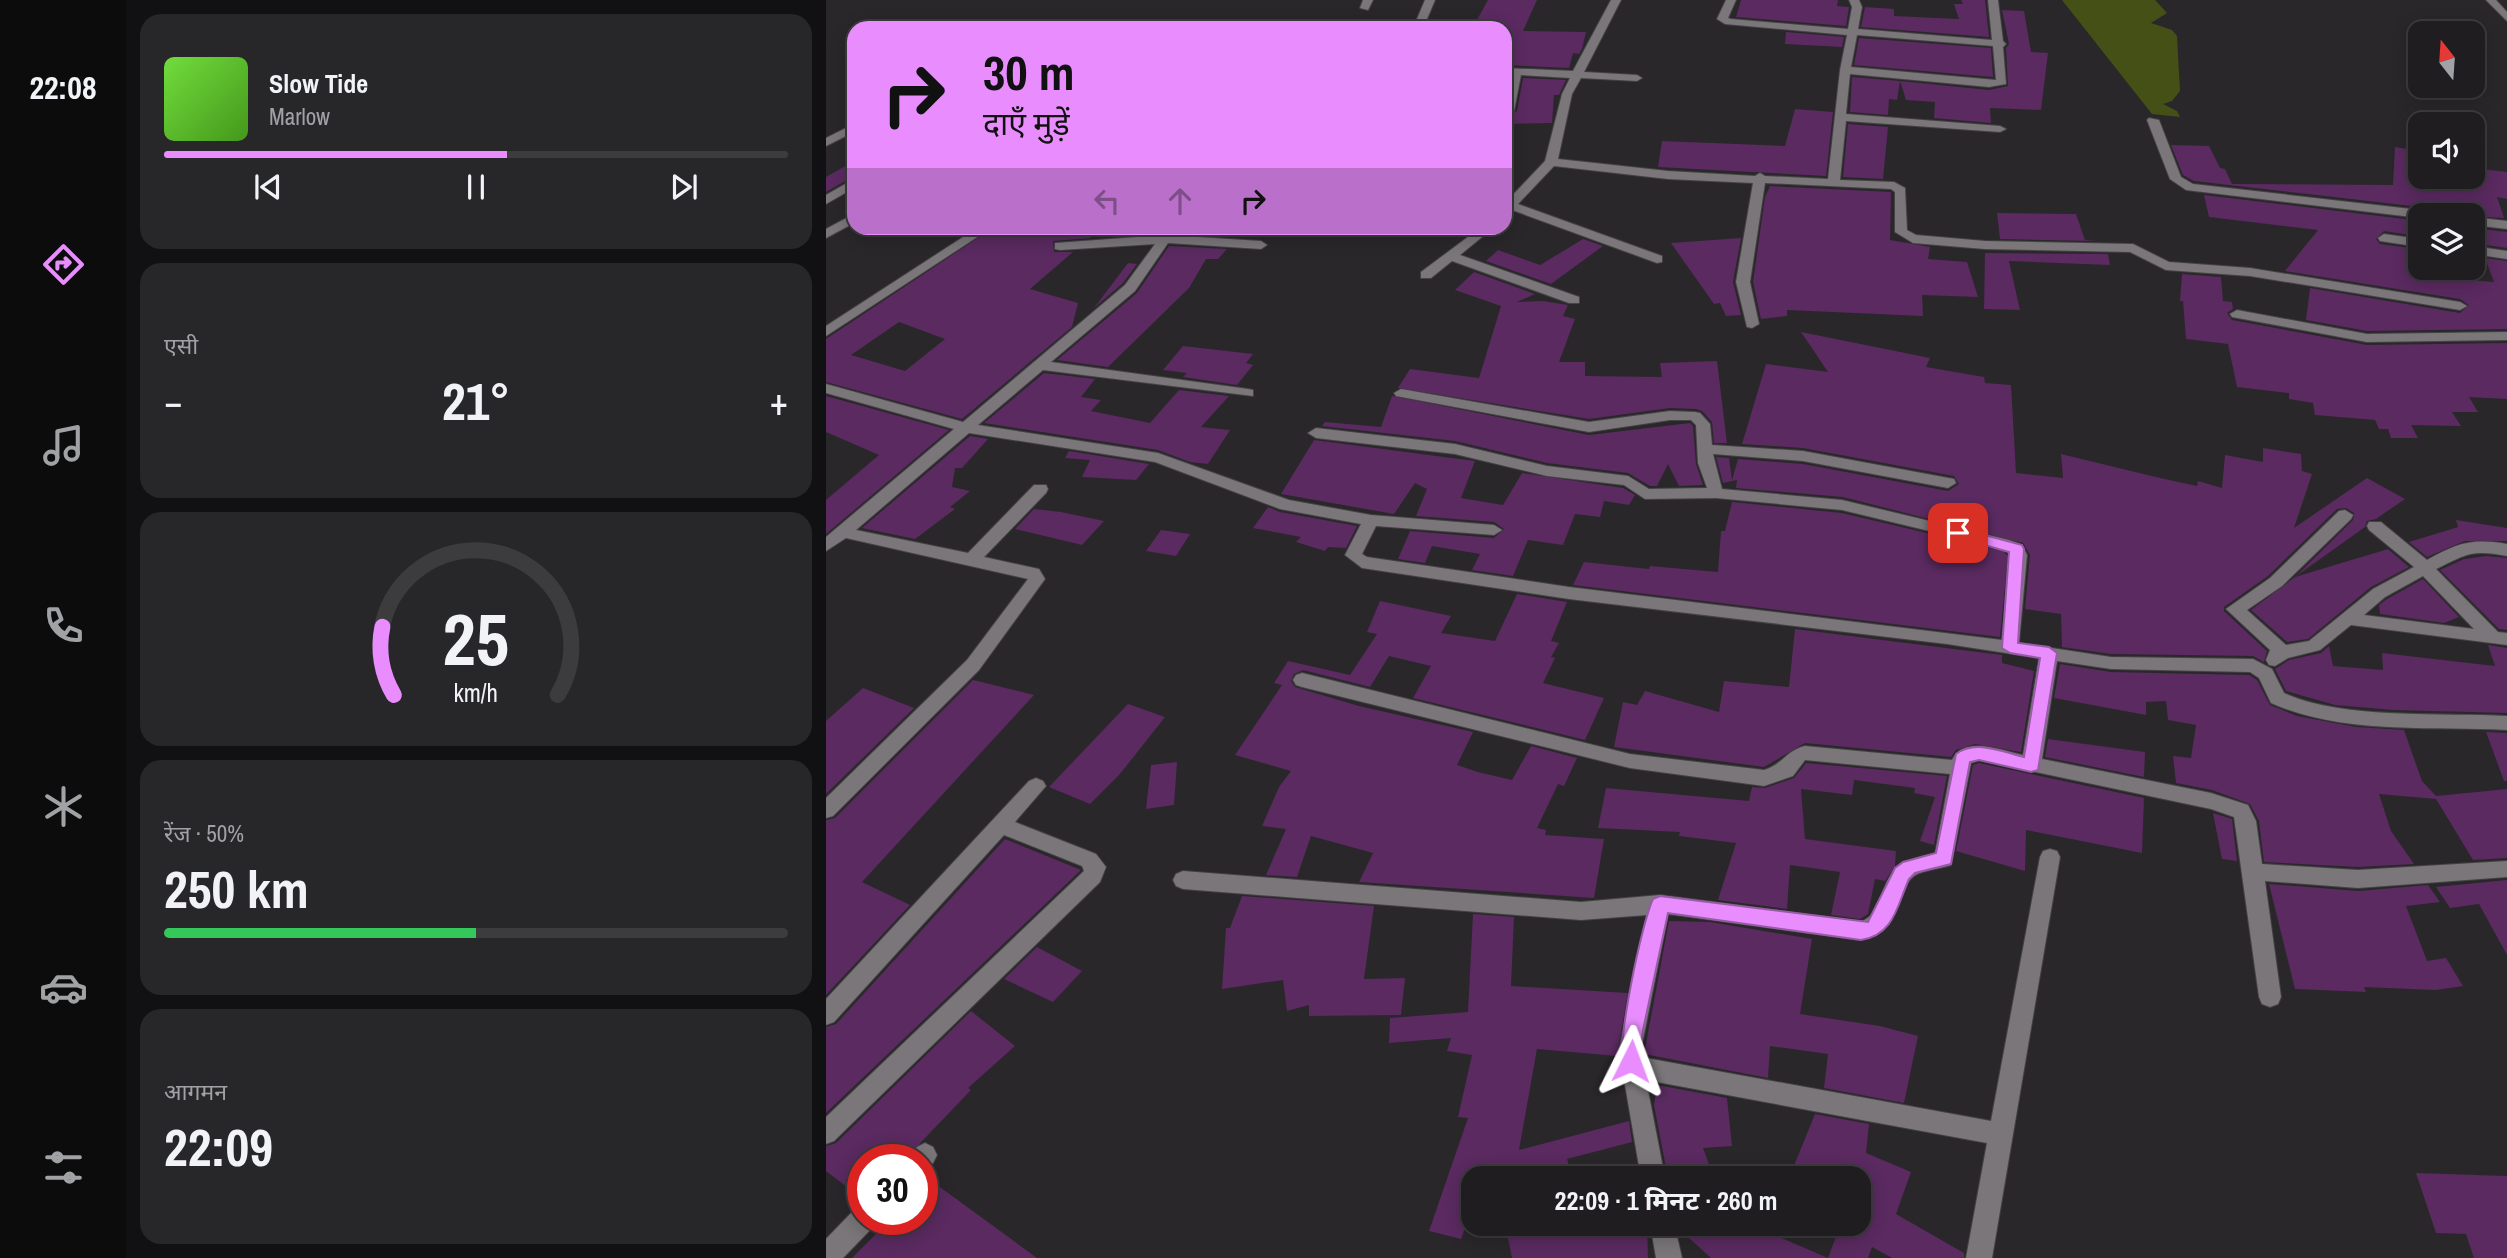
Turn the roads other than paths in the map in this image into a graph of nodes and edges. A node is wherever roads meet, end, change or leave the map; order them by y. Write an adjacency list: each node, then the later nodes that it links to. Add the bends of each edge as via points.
1 (1430, 0): 8 (street)
2 (1616, 0): 13 (street)
3 (1731, 0): 9 (street, via 1723,19 1729,22)
4 (1854, 0): 9 (street)
5 (1993, 0): 10 (street)
6 (2491, 0): 7 (street)
7 (2507, 18)
8 (1422, 19)
9 (1853, 34): 10 (street); 12 (street)
10 (2001, 44): 12 (street, via 2004,78 1998,84)
11 (1512, 71): 13 (street)
12 (1845, 71): 15 (street)
13 (1577, 74): 14 (street); 20 (street, via 1567,94)
14 (1637, 78)
15 (1843, 117): 17 (street); 22 (street)
16 (2153, 120): 27 (street, via 2176,179 2190,187)
17 (2000, 129)
18 (847, 131): 19 (street)
19 (826, 143)
20 (1551, 162): 21 (street, via 1668,175); 25 (street)
21 (1760, 177): 22 (street); 47 (street, via 1743,282)
22 (1834, 181): 45 (street, via 1899,188 1901,232 1913,239 1985,246 2133,248 2166,266 2250,272)
23 (847, 187): 24 (street)
24 (826, 200)
25 (1512, 201)
26 (1512, 208): 42 (street)
27 (2408, 213)
28 (847, 222): 31 (street)
29 (2485, 222): 30 (street)
30 (2507, 225)
31 (826, 234)
32 (974, 235): 48 (street)
33 (1478, 235): 41 (street)
34 (2384, 237): 36 (street)
35 (1166, 239): 37 (street); 38 (street); 50 (street, via 1130,288)
36 (2408, 241)
37 (1261, 245)
38 (1060, 246)
39 (2485, 252): 40 (street)
40 (2507, 255)
41 (1451, 256): 43 (street); 44 (street)
42 (1657, 259)
43 (1426, 275)
44 (1574, 300)
45 (2460, 306)
46 (2237, 314): 49 (street, via 2367,338)
47 (1752, 324)
48 (826, 332)
49 (2507, 336)
50 (1040, 365): 52 (street); 54 (street)
51 (826, 388): 54 (street)
52 (1248, 393)
53 (1401, 393): 56 (street, via 1589,427 1695,416 1703,425)
54 (963, 427): 61 (street, via 1138,453 1286,505); 63 (street)
55 (1316, 433): 59 (street, via 1455,449 1548,471 1628,481 1645,494)
56 (1707, 449): 57 (street, via 1803,456); 59 (street, via 1706,463)
57 (1948, 483)
58 (1040, 489): 67 (street)
59 (1716, 493): 71 (street, via 1842,505 2017,549)
60 (2345, 515): 73 (street, via 2276,582 2235,609)
61 (1371, 520): 64 (street); 71 (street, via 1353,555 1362,562)
62 (2375, 526): 68 (street)
63 (837, 530): 65 (street); 67 (street)
64 (1494, 530)
65 (826, 546)
66 (2507, 550): 68 (street, via 2471,546)
67 (971, 560): 80 (street, via 1033,573 1035,586 973,665)
68 (2425, 568): 69 (street, via 2379,593); 70 (street)
69 (2349, 619): 70 (street); 73 (street, via 2314,646)
70 (2500, 638)
71 (2010, 648): 72 (street)
72 (2049, 653): 74 (street, via 2125,664); 77 (street)
73 (2281, 653): 74 (street)
74 (2260, 669): 76 (street, via 2277,698 2297,707 2395,718)
75 (1302, 680): 78 (street, via 1630,761 1748,778 1777,776 1797,755 1805,753)
76 (2507, 723)
77 (2031, 765): 78 (street, via 1969,754 1962,759); 84 (street, via 2241,811)
78 (1961, 768): 86 (street, via 1944,859 1909,867 1902,874 1873,930)
79 (1036, 786): 81 (street)
80 (826, 810)
81 (1000, 825): 88 (street); 90 (street, via 1089,860 1096,867 1093,876)
82 (2050, 857): 91 (street)
83 (2507, 869): 84 (street, via 2358,879)
84 (2254, 872): 87 (street)
85 (1183, 880): 86 (street, via 1581,911)
86 (1660, 904): 89 (street, via 1632,1030)
87 (2270, 997)
88 (826, 1015)
89 (1631, 1061): 91 (street, via 1655,1072); 92 (street)
90 (826, 1133)
91 (2000, 1134): 97 (street)
92 (1651, 1166)
93 (847, 1235): 95 (street)
94 (1665, 1236): 96 (street)
95 (826, 1257)
96 (1669, 1258)
97 (1979, 1258)

